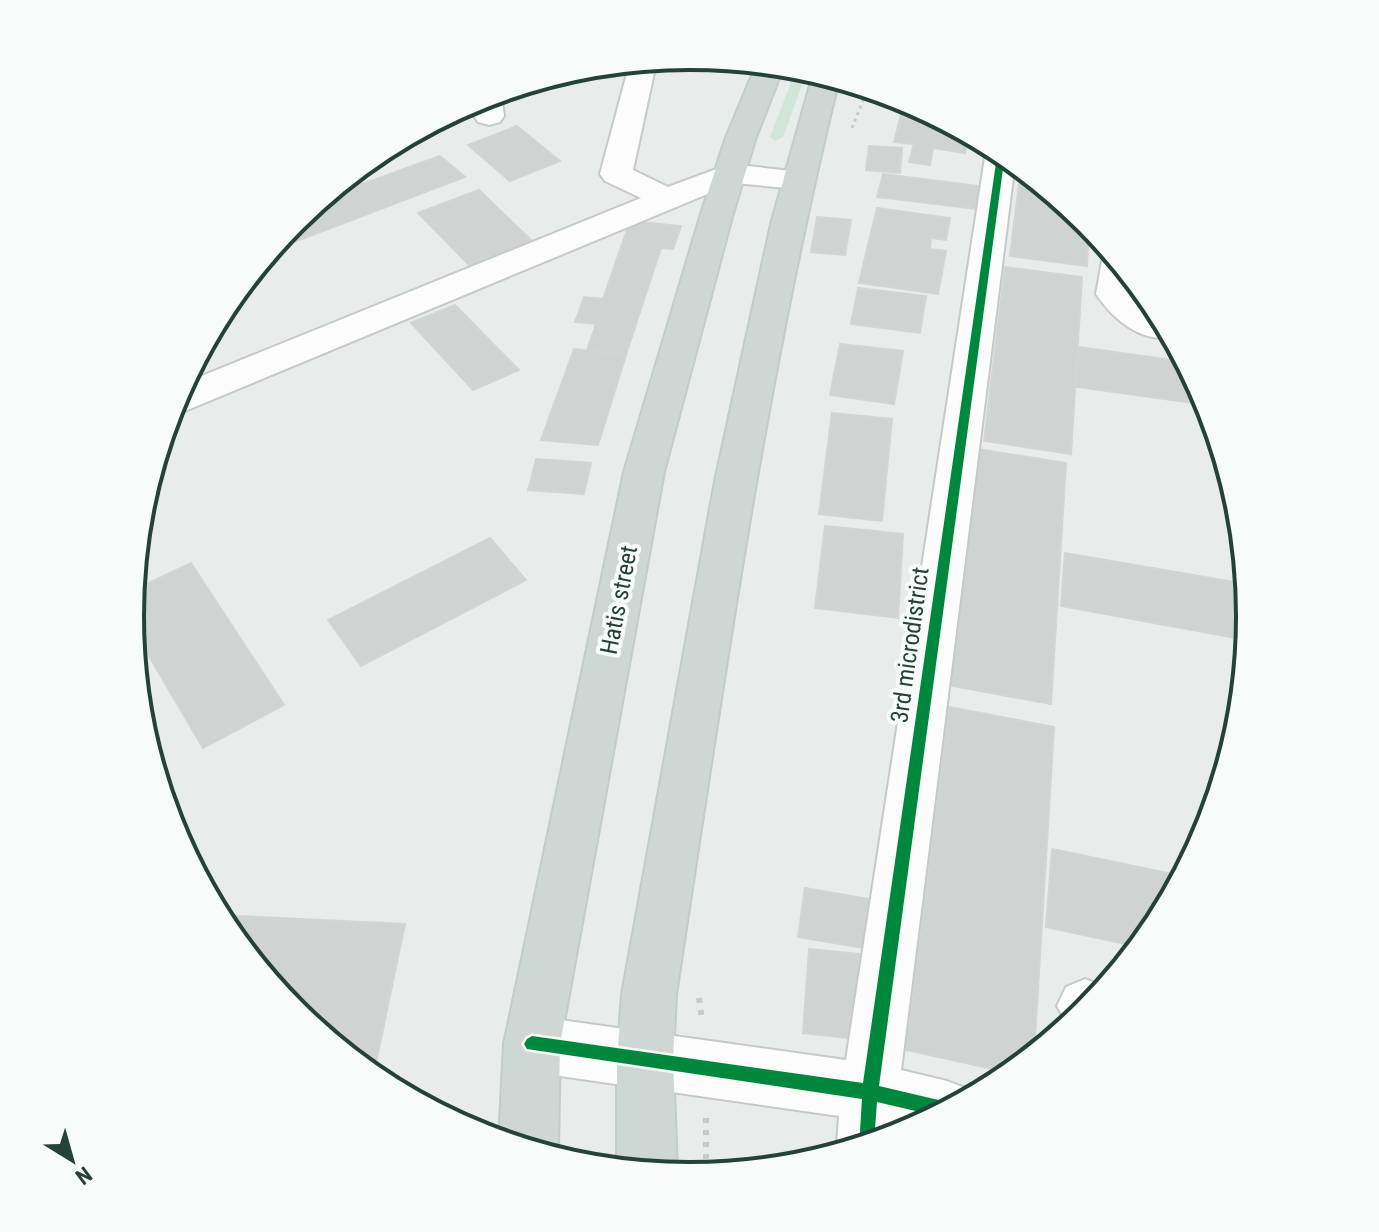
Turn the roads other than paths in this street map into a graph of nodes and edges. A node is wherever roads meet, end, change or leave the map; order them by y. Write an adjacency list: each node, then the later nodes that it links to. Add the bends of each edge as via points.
1 (641, 72): 7 (street, via 616,174)
2 (766, 76): 5 (main road, Hatis street)
3 (823, 87): 6 (main road)
4 (999, 166): 14 (street, 3rd microdistrict)
5 (730, 173): 6 (street); 7 (street); 11 (main road, Hatis street, via 644,472)
6 (798, 180): 12 (main road, via 735,481 649,994)
7 (668, 199): 10 (street)
8 (1116, 276): 9 (street, via 1113,294 1124,309)
9 (1149, 323)
10 (191, 394)
11 (532, 1044): 12 (street); 15 (main road, Hatis street)
12 (645, 1060): 14 (street); 16 (main road)
13 (914, 1113): 14 (street)
14 (868, 1118)
15 (528, 1137)
16 (647, 1154)

